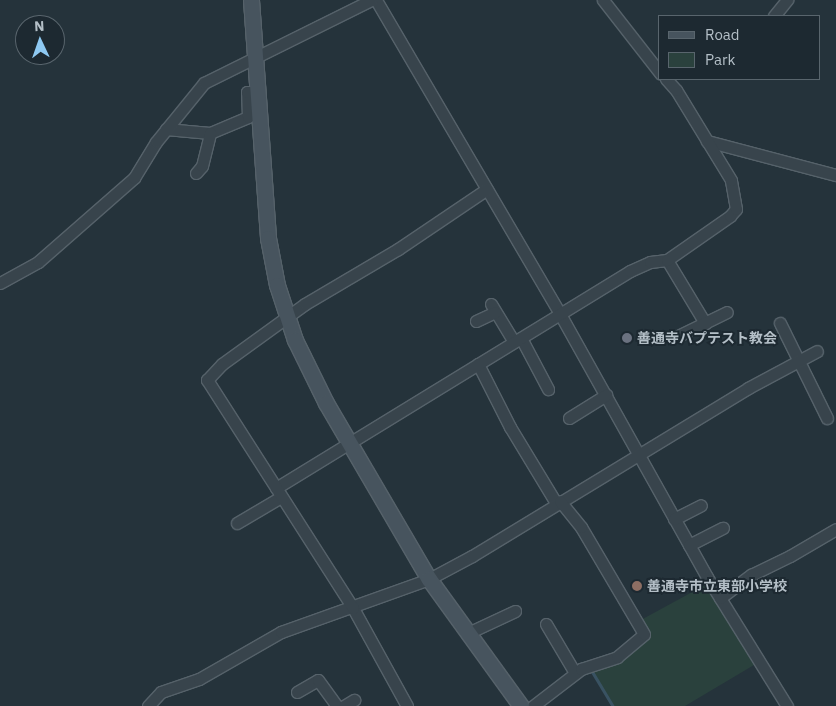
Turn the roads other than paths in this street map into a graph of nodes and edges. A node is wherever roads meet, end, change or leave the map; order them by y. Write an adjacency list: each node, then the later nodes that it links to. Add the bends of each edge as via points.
1 (251, 0): 7 (street)
2 (371, 0): 7 (street)
3 (376, 0): 16 (street)
4 (603, 0): 8 (street)
5 (787, 0): 6 (street)
6 (775, 15)
7 (255, 58): 10 (street); 11 (street, via 204,83)
8 (658, 69)
9 (677, 84): 13 (street)
10 (257, 92): 12 (street, via 247,92 248,117); 21 (street, via 268,238)
11 (166, 130): 12 (street); 18 (street, via 134,178 38,262)
12 (210, 133): 14 (street, via 202,166)
13 (707, 141): 15 (street); 17 (street, via 731,180 736,209)
14 (196, 173)
15 (836, 175)
16 (487, 189): 20 (street); 21 (street)
17 (667, 260): 20 (street, via 650,262 630,271); 24 (street)
18 (2, 278)
19 (726, 312): 24 (street)
20 (560, 314): 26 (street); 31 (street)
21 (286, 318): 34 (street, via 304,364); 36 (street, via 222,364 206,380)
22 (476, 321): 26 (street, via 493,308)
23 (780, 322): 28 (street)
24 (705, 323): 25 (street)
25 (680, 335)
26 (517, 340): 29 (street); 30 (street)
27 (817, 351): 28 (street)
28 (798, 361): 33 (street); 35 (street)
29 (478, 364): 34 (street); 37 (street, via 510,427)
30 (548, 389)
31 (606, 395): 32 (street); 35 (street)
32 (569, 418)
33 (827, 418)
34 (349, 443): 36 (street); 44 (street)
35 (639, 456): 37 (street); 39 (street)
36 (279, 492): 40 (street); 46 (street)
37 (558, 502): 44 (street); 50 (street, via 581,527 644,634 617,657)
38 (701, 505): 39 (street)
39 (674, 519): 43 (street)
40 (237, 522)
41 (723, 528): 43 (street)
42 (836, 529): 45 (street, via 751,575)
43 (689, 545): 45 (street)
44 (430, 579): 46 (street); 49 (street)
45 (720, 598): 57 (street)
46 (354, 608): 52 (street, via 281,632 205,676 161,692); 54 (street)
47 (515, 611): 49 (street)
48 (546, 624): 50 (street)
49 (468, 633): 55 (street)
50 (575, 673): 56 (street)
51 (298, 692): 53 (street, via 318,680)
52 (148, 706)
53 (337, 706)
54 (407, 706)
55 (521, 706)
56 (533, 706)
57 (787, 706)

